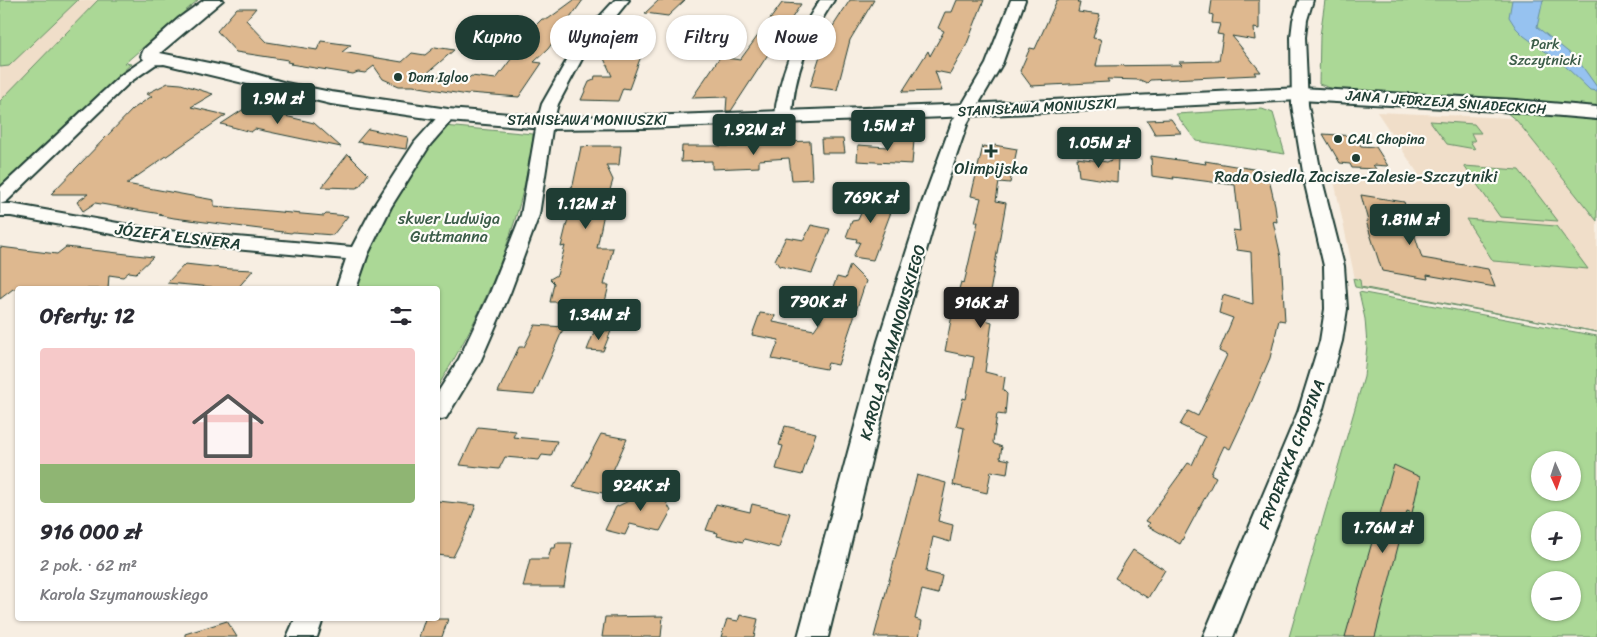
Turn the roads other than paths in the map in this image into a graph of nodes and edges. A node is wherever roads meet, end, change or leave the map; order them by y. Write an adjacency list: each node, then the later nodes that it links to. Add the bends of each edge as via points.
1 (215, 0): 6 (street)
2 (622, 0): 15 (street, via 576,56 550,104)
3 (826, 0): 14 (street, via 798,46)
4 (1018, 0): 11 (street, KAROLA SZYMANOWSKIEGO, via 994,64)
5 (1306, 0): 10 (street, FRYDERYKA CHOPINA, via 1298,37)
6 (197, 15): 7 (street, via 187,32); 8 (street, via 185,22)
7 (187, 46): 8 (street, via 179,55); 9 (street, STANISŁAWA MONIUSZKI, via 208,62)
8 (159, 54): 9 (street, STANISŁAWA MONIUSZKI); 16 (street, via 125,79)
9 (238, 76): 13 (street, STANISŁAWA MONIUSZKI, via 331,98)
10 (1300, 94): 11 (street, STANISŁAWA MONIUSZKI); 12 (street, JANA I JĘDRZEJA ŚNIADECKICH); 24 (street, FRYDERYKA CHOPINA, via 1314,184 1334,266 1336,309 1331,341 1310,412)
11 (968, 110): 14 (street, STANISŁAWA MONIUSZKI); 23 (street, KAROLA SZYMANOWSKIEGO, via 960,122 930,206 890,341)
12 (1594, 113)
13 (448, 115): 15 (street, STANISŁAWA MONIUSZKI); 18 (street, via 423,142 382,206)
14 (784, 116): 15 (street, STANISŁAWA MONIUSZKI)
15 (545, 123): 20 (street, via 530,215 469,362)
16 (0, 198)
17 (0, 210): 18 (street, JÓZEFA ELSNERA, via 156,236)
18 (358, 254): 19 (street)
19 (347, 286)
20 (440, 408)
21 (308, 621): 22 (street)
22 (302, 637)
23 (813, 637)
24 (1218, 637)

